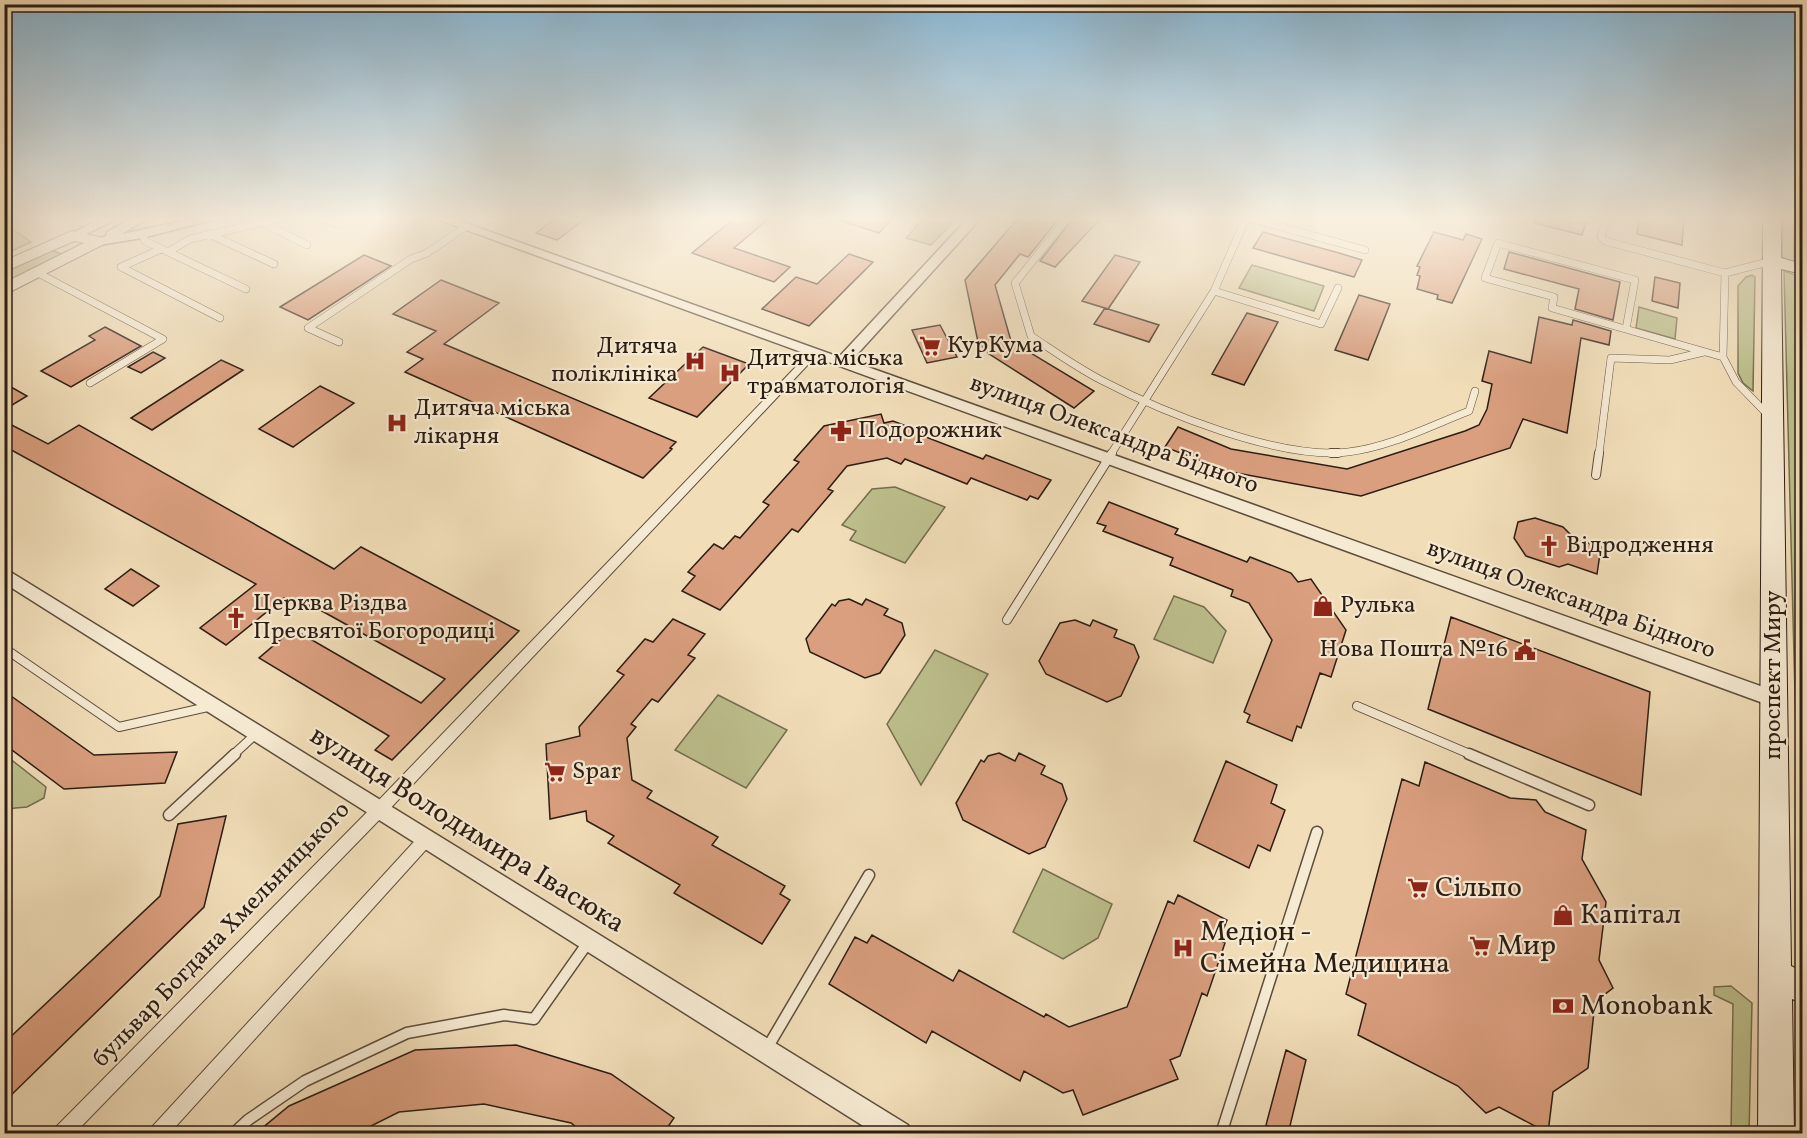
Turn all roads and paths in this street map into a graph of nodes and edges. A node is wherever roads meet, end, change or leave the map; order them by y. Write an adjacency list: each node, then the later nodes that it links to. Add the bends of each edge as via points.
1 (44, 270): 14 (street)
2 (127, 270): 20 (lane)
3 (206, 270): 17 (lane)
4 (394, 270): 22 (lane, via 308,328)
5 (585, 270): 24 (street, вулиця Олександра Бідного)
6 (927, 270): 26 (street)
7 (1025, 270): 29 (lane, via 1015,283 1031,336 1108,384)
8 (1223, 270): 19 (lane)
9 (1488, 270): 21 (lane, via 1485,278 1554,297 1552,308)
10 (1598, 270): 21 (lane, via 1635,280)
11 (1714, 270): 15 (lane)
12 (1736, 270): 15 (lane)
13 (1772, 270): 30 (main road, проспект Миру)
14 (38, 273): 18 (street); 27 (lane, via 163,339)
15 (1725, 273): 25 (lane)
16 (1338, 288): 19 (lane, via 1321,324)
17 (246, 289)
18 (4, 290)
19 (1214, 291): 29 (lane)
20 (220, 318)
21 (1626, 329): 23 (lane)
22 (339, 342)
23 (1705, 351): 25 (lane); 32 (lane, via 1670,360 1611,358)
24 (814, 352): 26 (street, вулиця Олександра Бідного); 41 (street, бульвар Богдана Хмельницького)
25 (1723, 357): 30 (lane, via 1736,381)
26 (841, 363): 31 (street, вулиця Олександра Бідного)
27 (90, 383)
28 (1475, 392): 29 (lane, via 1469,411 1380,445 1336,453 1261,442)
29 (1145, 399): 31 (lane)
30 (1773, 420): 36 (main road, проспект Миру)
31 (1107, 458): 34 (lane); 36 (street, вулиця Олександра Бідного)
32 (1596, 475)
33 (4, 574): 37 (street, вулиця Володимира Івасюка)
34 (1007, 620)
35 (4, 648): 37 (lane, via 119,727)
36 (1774, 699): 47 (main road, проспект Миру)
37 (215, 706): 39 (street, вулиця Володимира Івасюка)
38 (1357, 706): 40 (lane)
39 (258, 732): 41 (street, вулиця Володимира Івасюка); 42 (lane)
40 (1589, 805)
41 (380, 809): 44 (street, вулиця Володимира Івасюка); 49 (street, бульвар Богдана Хмельницького)
42 (169, 816)
43 (1317, 832): 53 (lane)
44 (427, 838): 46 (street, вулиця Володимира Івасюка); 50 (street)
45 (869, 874): 48 (lane)
46 (590, 940): 48 (street, вулиця Володимира Івасюка); 51 (lane, via 534,1018 504,1015 407,1033 305,1081)
47 (1789, 981): 54 (main road, проспект Миру)
48 (766, 1050): 52 (street, вулиця Володимира Івасюка)
49 (61, 1134)
50 (157, 1134)
51 (233, 1134)
52 (899, 1134)
53 (1221, 1134)
54 (1776, 1134)

